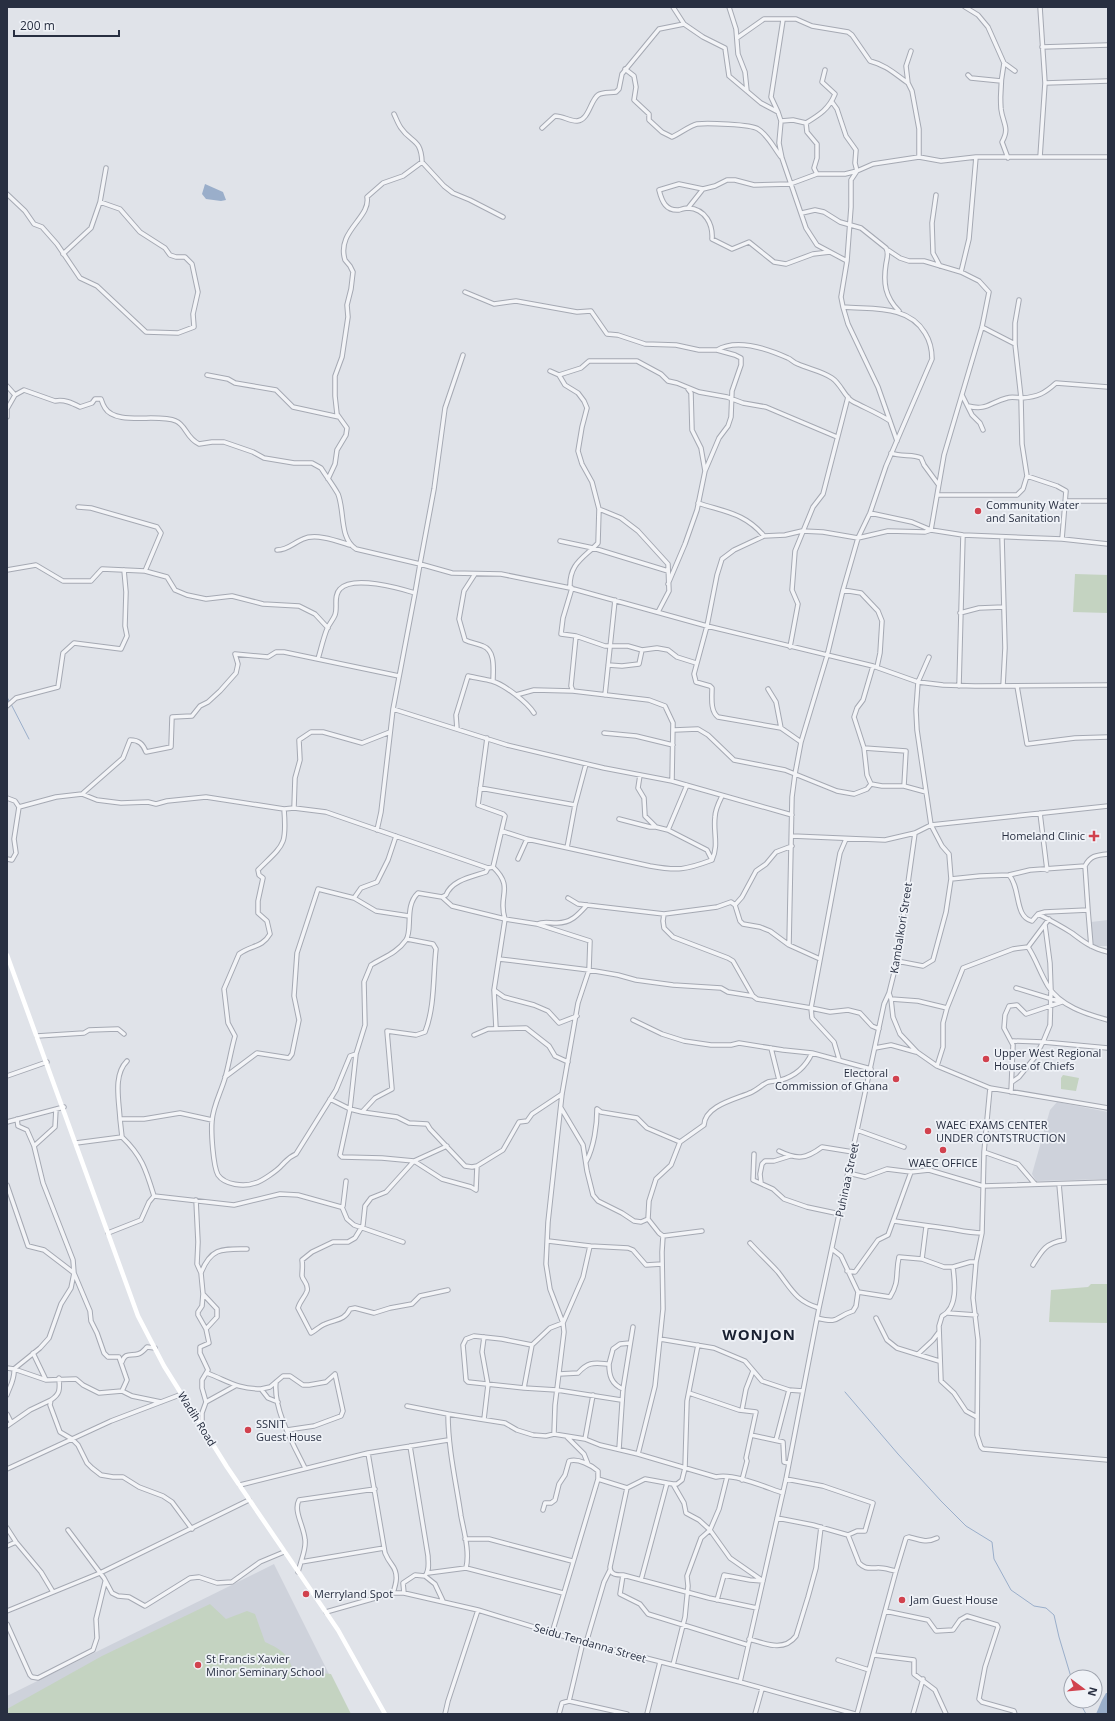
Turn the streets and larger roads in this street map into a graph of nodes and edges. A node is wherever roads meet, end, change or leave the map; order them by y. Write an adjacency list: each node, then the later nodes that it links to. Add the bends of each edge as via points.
1 (673, 7): 6 (street)
2 (729, 7): 7 (street)
3 (965, 7): 11 (street, via 978,15 988,27)
4 (1040, 7): 9 (street)
5 (783, 20): 7 (street, via 764,20); 18 (street, via 796,19 824,29 848,32 870,61 880,63); 22 (street, via 771,97)
6 (684, 24): 12 (street, via 659,29); 20 (street, via 725,48 729,76)
7 (737, 38): 20 (street)
8 (1108, 45): 9 (street)
9 (1042, 47): 19 (street)
10 (911, 51): 18 (street, via 906,66)
11 (1004, 63): 14 (street); 16 (street)
12 (625, 69): 26 (street, via 619,89 616,92 599,94 578,121 555,116); 31 (street, via 634,76 634,100 649,114 649,120 662,132 672,137 695,124 757,127)
13 (825, 70): 21 (street, via 822,82 835,94)
14 (1015, 71)
15 (968, 75): 16 (street, via 972,78)
16 (1000, 81): 32 (street, via 1002,110 1007,131 1002,142)
17 (1108, 81): 19 (street)
18 (908, 83): 27 (street, via 912,91 919,129)
19 (1045, 83): 29 (street)
20 (747, 91): 22 (street, via 761,103)
21 (832, 102): 25 (street, via 823,112); 35 (street, via 846,136 856,150)
22 (778, 112): 24 (street)
23 (394, 114): 33 (street, via 401,129 420,147)
24 (781, 121): 25 (street); 31 (street, via 779,143)
25 (806, 122): 36 (street, via 808,132 817,144 814,168)
26 (542, 128)
27 (919, 157): 28 (street, via 941,161); 35 (street, via 873,164)
28 (976, 157): 32 (street); 51 (street, via 969,239)
29 (1040, 157): 30 (street); 32 (street)
30 (1108, 157)
31 (782, 158): 37 (street)
32 (1008, 158)
33 (422, 162): 44 (street, via 453,193); 75 (street, via 403,176 383,183 367,197 367,209 350,229 344,246 345,260 353,272 342,357 335,376)
34 (106, 168): 41 (street)
35 (857, 171): 36 (street, via 845,174); 45 (street, via 851,180)
36 (817, 174): 37 (street)
37 (790, 184): 38 (street, via 754,185 727,180); 43 (street)
38 (703, 189): 42 (street); 42 (street, via 679,184 659,190 666,207 671,210)
39 (7, 194): 48 (street, via 25,211 34,224 44,230)
40 (936, 195): 50 (street, via 932,223 933,253)
41 (100, 202): 48 (street, via 91,228); 48 (street, via 120,209 140,232 165,248 170,255 185,257 190,261 198,292 193,314 194,326 178,332 146,332 97,286 80,278)
42 (688, 208): 47 (street, via 709,220 712,240 732,249 749,242 774,262 786,264 813,254)
43 (802, 213): 45 (street, via 816,210); 47 (street, via 806,228 817,245)
44 (503, 218)
45 (849, 224): 46 (street, via 867,231); 49 (street)
46 (888, 250): 50 (street, via 909,261 924,261); 55 (street, via 886,294)
47 (830, 252): 49 (street)
48 (63, 254)
49 (847, 262): 54 (street, via 841,297)
50 (940, 266): 51 (street)
51 (961, 272): 56 (street, via 979,281 989,292)
52 (465, 292): 58 (street, via 494,304 516,302 577,312 591,311 607,334 645,344)
53 (1019, 300): 57 (street, via 1014,323)
54 (843, 307): 55 (street); 76 (street)
55 (899, 312): 79 (street, via 922,328 932,350 932,359)
56 (982, 327): 57 (street); 67 (street)
57 (1015, 344): 70 (street)
58 (717, 350): 68 (street, via 742,345 789,358 838,382); 69 (street, via 741,358)
59 (463, 355): 104 (street, via 445,408)
60 (550, 371): 62 (street)
61 (207, 375): 75 (street, via 276,390 293,407)
62 (559, 375): 65 (street, via 581,368 589,361 637,361 668,381); 90 (street, via 565,385 584,400 587,408 579,444 579,457 592,482)
63 (7, 386): 66 (street)
64 (1108, 387): 70 (street, via 1056,383 1044,394)
65 (688, 389): 69 (street); 81 (street, via 692,393 692,430 701,448)
66 (15, 395): 74 (street, via 7,409); 83 (street, via 24,390 80,407 92,403 95,399 101,399 110,413 121,417 176,421 183,426 188,437 199,444 224,442 264,458 316,464)
67 (962, 395): 71 (street); 84 (street)
68 (848, 397): 76 (street); 78 (street)
69 (732, 398): 78 (street, via 743,403 766,407); 81 (street, via 728,426 719,438)
70 (1021, 398): 72 (street, via 1005,398); 82 (street, via 1022,444)
71 (968, 406): 72 (street); 73 (street)
72 (977, 408): 73 (street)
73 (972, 415): 77 (street)
74 (7, 417)
75 (339, 417): 83 (street, via 347,428 346,435 337,450 336,464)
76 (890, 421): 79 (street)
77 (983, 430)
78 (837, 436): 93 (street, via 823,494 813,507)
79 (897, 441): 80 (street)
80 (891, 453): 84 (street, via 921,458); 91 (street)
81 (705, 471): 88 (street)
82 (1027, 476): 85 (street, via 1023,489 1017,495); 86 (street, via 1066,491)
83 (328, 479): 101 (street, via 338,495 342,522)
84 (938, 484): 85 (street)
85 (937, 495): 92 (street)
86 (1066, 501): 87 (street); 98 (street)
87 (1108, 501)
88 (698, 503): 95 (street, via 734,513 755,526); 110 (street, via 685,544)
89 (78, 507): 107 (street, via 91,508 157,526 161,533)
90 (598, 509): 102 (street, via 599,541); 108 (street, via 621,518 638,531 668,564)
91 (870, 513): 92 (street, via 912,522); 97 (street)
92 (931, 530): 94 (street); 97 (street, via 888,531)
93 (802, 531): 95 (street); 97 (street); 122 (street, via 795,551 792,590 798,604)
94 (963, 535): 96 (street); 117 (street)
95 (764, 536): 118 (street, via 734,550 722,559)
96 (1002, 537): 98 (street); 115 (street)
97 (858, 538): 112 (street)
98 (1062, 539): 100 (street)
99 (560, 541): 102 (street)
100 (1108, 544)
101 (350, 545): 103 (street, via 326,537 303,538 284,550); 104 (street, via 356,549)
102 (593, 548): 108 (street); 111 (street, via 585,553 574,568 570,580)
103 (277, 550)
104 (420, 564): 109 (street, via 452,573); 113 (street)
105 (7, 570): 106 (street, via 36,565 63,581 90,581 102,569)
106 (124, 570): 107 (street); 141 (street, via 127,636 121,649 74,643 63,653 58,687 16,698)
107 (145, 570): 119 (street, via 167,576 175,590 187,595 206,599 232,596 264,604 299,606 315,614)
108 (668, 570): 110 (street)
109 (475, 574): 111 (street, via 501,574); 131 (street, via 464,591 459,619 465,640 484,646 489,651 494,661)
110 (668, 584): 116 (street, via 669,591)
111 (571, 588): 114 (street); 120 (street, via 561,634)
112 (843, 590): 124 (street); 129 (street, via 861,593 878,611 882,621 880,653)
113 (415, 593): 119 (street, via 401,588 348,583 336,596 334,616); 130 (street)
114 (615, 600): 116 (street); 121 (street)
115 (1004, 607): 117 (street, via 979,608); 135 (street)
116 (658, 612): 118 (street)
117 (960, 613): 134 (street)
118 (707, 626): 122 (street); 127 (street)
119 (328, 628): 126 (street)
120 (576, 636): 121 (street); 138 (street, via 571,686)
121 (610, 646): 123 (street, via 628,646); 128 (street)
122 (790, 647): 124 (street)
123 (642, 650): 127 (street, via 668,650 677,657); 128 (street, via 639,664)
124 (827, 656): 129 (street); 151 (street)
125 (930, 657): 132 (street)
126 (318, 659): 130 (street); 163 (street, via 284,652 276,652 268,657 235,654 238,664 236,673 220,691 200,706 192,716 172,717 171,747 146,752 140,743 130,740 123,758)
127 (696, 663): 144 (street, via 694,679 712,688 715,715)
128 (608, 665): 140 (street)
129 (875, 667): 132 (street); 153 (street, via 854,717)
130 (399, 676): 142 (street)
131 (493, 681): 139 (street); 145 (street, via 468,676 456,715)
132 (918, 682): 134 (street); 162 (street, via 917,730)
133 (1108, 684): 136 (street)
134 (959, 686): 135 (street)
135 (1003, 686): 136 (street)
136 (1017, 686): 149 (street, via 1027,744)
137 (768, 689): 144 (street, via 776,702)
138 (573, 691): 139 (street, via 534,690); 140 (street)
139 (516, 695): 143 (street)
140 (605, 695): 146 (street, via 650,700 665,706)
141 (7, 706)
142 (393, 709): 145 (street); 147 (street)
143 (534, 714)
144 (781, 728): 151 (street)
145 (457, 729): 150 (street)
146 (674, 730): 152 (street); 155 (street, via 698,730 708,735 734,760 766,765)
147 (390, 732): 169 (street, via 362,743 323,732 311,732 299,740 300,760 295,778); 176 (street)
148 (604, 733): 152 (street, via 636,736)
149 (1108, 737)
150 (487, 738): 154 (street); 161 (street)
151 (801, 742): 155 (street)
152 (673, 745): 157 (street)
153 (864, 748): 158 (street, via 867,775); 160 (street, via 906,751)
154 (586, 764): 156 (street); 166 (street)
155 (795, 774): 158 (street, via 837,791 854,794); 172 (street)
156 (640, 775): 157 (street); 175 (street, via 638,788 644,798 645,816)
157 (672, 781): 159 (street)
158 (871, 784): 160 (street)
159 (687, 786): 164 (street); 177 (street)
160 (904, 786): 162 (street)
161 (480, 788): 166 (street); 178 (street, via 478,805 505,816)
162 (926, 792): 174 (street)
163 (82, 794): 168 (street, via 56,797); 170 (street, via 97,800 120,803 156,804 206,798)
164 (722, 796): 172 (street); 190 (street, via 715,816 717,844)
165 (7, 798): 168 (street, via 15,801)
166 (576, 805): 185 (street)
167 (1108, 806): 171 (street)
168 (19, 807): 189 (street, via 14,839 16,853)
169 (294, 808): 170 (street); 176 (street, via 326,812)
170 (284, 809): 257 (street, via 282,846 258,870 258,875 263,878 258,913 267,921 270,934 266,942 240,954 225,985 228,1023 235,1036)
171 (1040, 813): 174 (street); 195 (street)
172 (792, 815): 181 (street)
173 (619, 819): 175 (street)
174 (931, 825): 179 (street); 197 (street, via 949,854)
175 (656, 827): 177 (street)
176 (377, 830): 180 (street)
177 (668, 830): 190 (street, via 707,850)
178 (502, 831): 182 (street); 193 (street)
179 (915, 833): 183 (street, via 885,840); 219 (street, Kambalkori Street)
180 (396, 836): 194 (street); 199 (street, via 377,882 361,888)
181 (792, 836): 183 (street); 184 (street)
182 (527, 839): 185 (street); 188 (street)
183 (846, 839): 218 (street, via 840,853)
184 (792, 846): 202 (street, via 776,852 756,871); 212 (street)
185 (567, 848): 190 (street, via 671,870 688,869)
186 (1108, 854): 192 (street, via 1096,855 1089,859)
187 (7, 859): 189 (street)
188 (518, 859)
189 (12, 860): 191 (street)
190 (712, 860)
191 (7, 865)
192 (1085, 866): 195 (street); 203 (street)
193 (493, 867): 194 (street); 207 (street, via 504,882 502,911)
194 (488, 868): 198 (street, via 486,872 456,882)
195 (1048, 870): 196 (street, via 1030,870)
196 (1009, 875): 197 (street); 205 (street, via 1014,881 1023,916 1026,920 1032,921)
197 (951, 879): 219 (street, via 946,912 933,960 923,966)
198 (442, 897): 206 (street, via 418,893 413,898); 207 (street, via 452,906)
199 (354, 898): 206 (street, via 376,911); 257 (street, via 318,889 298,953 294,996 299,1020 292,1054 289,1058 257,1053)
200 (568, 898): 201 (street, via 578,904)
201 (587, 905): 204 (street); 209 (street, via 568,922)
202 (735, 905): 204 (street, via 726,902 717,906); 212 (street, via 743,924 770,931)
203 (1088, 910): 205 (street); 213 (street)
204 (664, 914): 227 (street, via 664,928 673,937 733,961)
205 (1038, 914): 208 (street)
206 (409, 916): 211 (street)
207 (505, 919): 209 (street); 217 (street)
208 (1049, 919): 210 (street); 213 (street)
209 (537, 924): 221 (street, via 590,941)
210 (1045, 924): 214 (street); 225 (street)
211 (407, 938): 249 (street, via 395,952 371,965 364,982 365,1025); 269 (street, via 433,944 436,949 428,1024 425,1032 416,1035 387,1031 392,1089 375,1098)
212 (789, 945): 218 (street)
213 (1091, 946): 215 (street)
214 (1028, 947): 225 (street); 233 (street, via 1014,949 963,968)
215 (1108, 952)
216 (7, 955): 220 (street, Wadih Road)
217 (499, 958): 221 (street); 224 (street)
218 (820, 959): 232 (street)
219 (897, 961): 226 (street, Kambalkori Street)
220 (12, 970): 222 (street); 241 (street, Wadih Road)
221 (589, 970): 227 (street, via 673,985 715,987); 234 (street)
222 (7, 973)
223 (1016, 988): 228 (street)
224 (494, 990): 234 (street, via 504,997 548,1011 559,1023); 237 (street)
225 (1051, 990): 228 (street); 230 (street)
226 (889, 993): 229 (street); 238 (street, Puhinaa Street)
227 (753, 996): 232 (street, via 757,999)
228 (1050, 998): 230 (street); 231 (street)
229 (891, 999): 233 (street, via 918,1001); 247 (street, via 893,1017 900,1034)
230 (1062, 1002): 231 (street); 236 (street, via 1083,1013)
231 (1050, 1005): 242 (street, via 1026,1014 1017,1005 1009,1006 1004,1028); 243 (street, via 1050,1025)
232 (811, 1008): 238 (street, via 830,1012 848,1010 860,1013 872,1026); 250 (street, via 812,1018 834,1042)
233 (947, 1008): 254 (street, via 943,1022 943,1047)
234 (576, 1016): 253 (street)
235 (633, 1020): 244 (street, via 684,1041 711,1045 739,1043)
236 (1108, 1020)
237 (496, 1028): 240 (street, via 488,1028); 253 (street, via 526,1028 549,1046 555,1056)
238 (879, 1029): 245 (street, Puhinaa Street)
239 (124, 1034): 241 (street, via 118,1029)
240 (474, 1035)
241 (37, 1036): 252 (street, Wadih Road)
242 (1012, 1041): 243 (street); 259 (street)
243 (1043, 1042): 246 (street); 259 (street, via 1035,1057)
244 (771, 1048): 248 (street); 258 (street)
245 (875, 1048): 247 (street, via 891,1045); 255 (street, Puhinaa Street)
246 (1108, 1048)
247 (917, 1052): 254 (street)
248 (812, 1053): 250 (street); 258 (street, via 808,1063 790,1077)
249 (356, 1054): 263 (street, via 350,1056); 268 (street)
250 (839, 1060): 255 (street)
251 (127, 1061): 271 (street, via 121,1067 118,1081)
252 (47, 1062): 256 (street); 264 (street, Wadih Road)
253 (568, 1062): 262 (street)
254 (936, 1066): 260 (street)
255 (870, 1069): 274 (street, Puhinaa Street)
256 (7, 1076)
257 (225, 1077): 272 (street)
258 (779, 1080): 276 (street, via 768,1082 709,1112 704,1119 704,1125)
259 (1012, 1082): 261 (street)
260 (990, 1088): 261 (street); 283 (street)
261 (1011, 1092): 266 (street)
262 (562, 1094): 265 (street); 288 (street, via 532,1114 527,1121 519,1122 503,1150)
263 (330, 1099): 268 (street); 272 (street, via 296,1154 261,1181 253,1184 223,1181 218,1174 212,1147)
264 (64, 1107): 267 (street); 277 (street, Wadih Road)
265 (561, 1108): 287 (street, via 583,1145); 310 (street)
266 (1108, 1108)
267 (56, 1109): 270 (street); 278 (street, via 55,1127)
268 (350, 1109): 269 (street); 286 (street, via 340,1155 342,1157)
269 (362, 1112): 279 (street, via 397,1117 409,1123 427,1124)
270 (17, 1119): 273 (street); 278 (street, via 18,1126 27,1130)
271 (120, 1119): 272 (street, via 144,1119 180,1113); 275 (street)
272 (212, 1120)
273 (7, 1122)
274 (857, 1130): 280 (street); 282 (street, Puhinaa Street)
275 (122, 1137): 277 (street); 298 (street, via 143,1163)
276 (680, 1142): 287 (street, via 647,1128 637,1118 601,1112 597,1109 597,1126); 302 (street, via 671,1165 656,1179 649,1201)
277 (76, 1143): 307 (street, Wadih Road)
278 (34, 1146): 323 (street, via 43,1183 73,1260)
279 (447, 1146): 286 (street); 288 (street, via 465,1166)
280 (904, 1146)
281 (779, 1151): 285 (street)
282 (852, 1152): 285 (street, via 822,1147 805,1157); 290 (street, Puhinaa Street)
283 (984, 1152): 294 (street, via 1018,1164); 297 (street)
284 (754, 1154): 293 (street, via 753,1180)
285 (790, 1156): 293 (street, via 765,1161 760,1174)
286 (414, 1161): 288 (street, via 442,1179 476,1190); 305 (street, via 386,1192 371,1198 365,1206 363,1224)
287 (586, 1162): 302 (street, via 593,1195 598,1201 634,1221)
288 (477, 1166)
289 (911, 1172): 290 (street, via 886,1169 865,1177); 297 (street, via 929,1170); 303 (street)
290 (848, 1173): 301 (street, Puhinaa Street)
291 (346, 1181): 300 (street)
292 (1108, 1182): 295 (street)
293 (761, 1183): 301 (street, via 774,1189 784,1199)
294 (1035, 1184): 295 (street); 297 (street)
295 (1059, 1184): 319 (street, via 1064,1240 1050,1243)
296 (7, 1185): 323 (street, via 28,1246 44,1250)
297 (983, 1186): 308 (street)
298 (154, 1196): 299 (street); 307 (street, via 141,1220)
299 (196, 1200): 300 (street, via 234,1205 280,1194 298,1195); 322 (street, via 197,1264)
300 (342, 1207): 305 (street, via 347,1219)
301 (840, 1214): 315 (street, Puhinaa Street)
302 (648, 1220): 309 (street)
303 (894, 1221): 304 (street); 321 (street, via 888,1235 870,1248 861,1266 855,1272)
304 (926, 1227): 308 (street); 316 (street)
305 (360, 1228): 311 (street); 324 (street, via 355,1238 348,1242 333,1242 302,1260 302,1276 307,1290 298,1308 311,1333 342,1319 350,1309 374,1313 412,1304 420,1296)
306 (702, 1231): 309 (street)
307 (108, 1233): 341 (street, Wadih Road, via 138,1316)
308 (982, 1234): 317 (street)
309 (663, 1236): 318 (street)
310 (548, 1241): 313 (street); 332 (street, via 546,1264 550,1288)
311 (403, 1242)
312 (750, 1243): 327 (street, via 797,1298)
313 (590, 1246): 318 (street, via 628,1248 646,1265); 332 (street, via 583,1278)
314 (247, 1249): 322 (street, via 224,1249 212,1254)
315 (832, 1249): 321 (street, via 841,1256); 327 (street, Puhinaa Street)
316 (922, 1260): 320 (street); 325 (street, via 899,1257 896,1268 898,1279 890,1297)
317 (976, 1262): 320 (street); 329 (street, via 973,1298)
318 (662, 1264): 337 (street, via 663,1309)
319 (1034, 1265)
320 (953, 1267): 328 (street, via 953,1298)
321 (847, 1271): 325 (street)
322 (201, 1272): 326 (street)
323 (74, 1273): 342 (street, via 72,1288 61,1304 49,1338); 345 (street, via 104,1353 108,1357 119,1357)
324 (448, 1290)
325 (858, 1292): 330 (street, via 853,1311 832,1322)
326 (204, 1294): 334 (street, via 198,1315); 334 (street, via 217,1309 217,1317)
327 (819, 1308): 330 (street, Puhinaa Street)
328 (948, 1313): 329 (street); 335 (street, via 942,1316)
329 (976, 1315): 377 (street, via 979,1371)
330 (817, 1318): 363 (street, Puhinaa Street)
331 (876, 1318): 343 (street, via 889,1342 897,1348)
332 (563, 1323): 339 (street, via 550,1328); 351 (street)
333 (633, 1327): 338 (street)
334 (206, 1329): 350 (street, via 209,1343 200,1348 200,1353 207,1366)
335 (940, 1331): 343 (street); 344 (street)
336 (484, 1338): 339 (street); 355 (street, via 482,1352); 355 (street, via 474,1336 466,1339 463,1345 463,1359 467,1381)
337 (660, 1339): 340 (street); 393 (street, via 655,1386)
338 (630, 1343): 346 (street, via 620,1344 613,1349); 359 (street)
339 (532, 1345): 357 (street)
340 (698, 1345): 349 (street, via 714,1348 745,1361); 364 (street)
341 (155, 1348): 345 (street, via 147,1347 138,1354 128,1354); 365 (street, Wadih Road)
342 (33, 1353): 348 (street); 353 (street)
343 (918, 1354): 344 (street)
344 (939, 1361): 377 (street, via 942,1384 954,1393 966,1411)
345 (122, 1362): 362 (street, via 127,1380)
346 (609, 1364): 351 (street, via 592,1363 578,1373); 359 (street, via 609,1377 617,1387)
347 (7, 1368): 348 (street)
348 (14, 1369): 353 (street); 366 (street, via 14,1379)
349 (753, 1371): 361 (street, via 762,1381); 374 (street, via 746,1388)
350 (207, 1373): 356 (street); 371 (street, via 202,1380)
351 (559, 1374): 360 (street)
352 (59, 1378): 353 (street); 362 (street, via 76,1379 99,1393); 368 (street, via 61,1390)
353 (46, 1380)
354 (276, 1382): 358 (street); 372 (street); 382 (street, via 283,1376 290,1376 303,1385 320,1384 335,1374 341,1416 314,1426)
355 (488, 1384): 357 (street); 378 (street)
356 (235, 1386): 358 (street); 371 (street)
357 (524, 1388): 360 (street)
358 (261, 1389): 372 (street, via 268,1398)
359 (623, 1389): 369 (street)
360 (557, 1390): 367 (street); 383 (street)
361 (789, 1390): 363 (street); 389 (street)
362 (122, 1391): 370 (street, via 132,1396)
363 (803, 1391): 395 (street, Puhinaa Street)
364 (688, 1392): 374 (street); 398 (street)
365 (182, 1394): 370 (street); 381 (street, Wadih Road)
366 (7, 1395)
367 (593, 1395): 369 (street); 387 (street)
368 (51, 1400): 379 (street); 386 (street, via 50,1405 60,1432)
369 (622, 1400): 391 (street)
370 (162, 1402): 386 (street, via 110,1421)
371 (206, 1402): 381 (street, via 202,1414)
372 (278, 1402): 382 (street)
373 (407, 1406): 376 (street)
374 (742, 1410): 384 (street, via 756,1412)
375 (7, 1414): 379 (street)
376 (448, 1414): 378 (street); 388 (street)
377 (977, 1417): 394 (street, via 977,1435 984,1449)
378 (484, 1419): 383 (street, via 533,1435)
379 (11, 1422): 380 (street)
380 (7, 1426)
381 (202, 1428): 406 (street, Wadih Road)
382 (286, 1430): 397 (street)
383 (554, 1434): 385 (street)
384 (751, 1435): 389 (street); 403 (street)
385 (567, 1437): 387 (street); 396 (street, via 584,1454)
386 (72, 1439): 399 (street); 415 (street, via 87,1463 101,1475 123,1477 139,1487 163,1496 172,1502)
387 (585, 1439): 391 (street)
388 (448, 1440): 390 (street); 420 (street)
389 (776, 1440): 395 (street, via 783,1442 784,1462)
390 (410, 1446): 392 (street); 432 (street, via 428,1556)
391 (618, 1449): 393 (street)
392 (368, 1453): 397 (street); 408 (street)
393 (638, 1454): 398 (street)
394 (1108, 1460)
395 (788, 1463): 402 (street, Puhinaa Street)
396 (588, 1464): 401 (street, via 598,1471); 411 (street, via 569,1461 555,1500 545,1503)
397 (304, 1468): 406 (street)
398 (685, 1468): 400 (street, via 716,1477); 405 (street, via 682,1480)
399 (7, 1469)
400 (727, 1477): 403 (street); 417 (street, via 719,1509)
401 (598, 1479): 407 (street); 425 (street)
402 (786, 1479): 409 (street, Puhinaa Street); 418 (street, via 823,1486 873,1503 865,1531)
403 (742, 1480): 409 (street)
404 (667, 1483): 405 (street); 407 (street, via 645,1479); 434 (street)
405 (673, 1484): 417 (street, via 684,1502 686,1513)
406 (240, 1485): 410 (street, Wadih Road)
407 (628, 1488): 428 (street)
408 (375, 1489): 423 (street); 426 (street, via 299,1500 296,1511 305,1540)
409 (783, 1492): 412 (street, Puhinaa Street)
410 (249, 1500): 415 (street); 424 (street, Wadih Road)
411 (543, 1510)
412 (777, 1518): 413 (street); 435 (street, Puhinaa Street)
413 (821, 1527): 418 (street); 452 (street, via 816,1568 796,1636 785,1645 774,1646)
414 (7, 1528): 421 (street)
415 (192, 1529): 430 (street)
416 (68, 1530): 430 (street)
417 (710, 1530): 435 (street, via 730,1558); 438 (street, via 701,1538 691,1564 687,1576)
418 (848, 1535): 429 (street, via 861,1566 867,1569)
419 (937, 1538): 429 (street, via 924,1541 906,1538)
420 (465, 1539): 425 (street, via 489,1539); 427 (street, via 468,1561)
421 (16, 1542): 422 (street); 437 (street, via 41,1572)
422 (7, 1546)
423 (384, 1548): 426 (street); 439 (street, via 386,1558 394,1566 396,1574 397,1582)
424 (284, 1552): 431 (street, Wadih Road); 436 (street, via 260,1562 232,1582 190,1578 145,1606 129,1597 114,1595)
425 (572, 1561): 441 (street)
426 (301, 1562): 431 (street)
427 (466, 1568): 432 (street); 441 (street)
428 (610, 1570): 433 (street, via 616,1575); 453 (street)
429 (896, 1571): 447 (street)
430 (100, 1573): 436 (street); 437 (street)
431 (298, 1573): 448 (street, Wadih Road)
432 (427, 1574): 440 (street, via 415,1576 403,1583); 443 (street)
433 (623, 1575): 434 (street); 450 (street, via 620,1594 640,1604 648,1614)
434 (641, 1580): 438 (street)
435 (763, 1581): 442 (street, via 724,1575); 444 (street, Puhinaa Street)
436 (104, 1582): 449 (street, via 96,1619 97,1638 93,1650 38,1678 30,1675)
437 (53, 1592): 446 (street)
438 (687, 1592): 442 (street); 450 (street)
439 (393, 1593): 440 (street, Seidu Tendanna Street); 448 (street, Seidu Tendanna Street)
440 (404, 1593): 443 (street, Seidu Tendanna Street)
441 (563, 1593): 451 (street)
442 (717, 1600): 444 (street)
443 (443, 1601): 445 (street, Seidu Tendanna Street)
444 (757, 1608): 452 (street, Puhinaa Street)
445 (478, 1610): 451 (street, Seidu Tendanna Street); 465 (street)
446 (7, 1611)
447 (885, 1611): 455 (street); 473 (street, via 928,1620 936,1631 953,1630 960,1620 967,1616 997,1625 979,1699 1014,1711)
448 (326, 1612): 464 (street, Wadih Road)
449 (7, 1624)
450 (684, 1624): 454 (street); 458 (street)
451 (552, 1633): 453 (street, Seidu Tendanna Street)
452 (749, 1639): 454 (street, Puhinaa Street)
453 (584, 1642): 457 (street, Seidu Tendanna Street); 463 (street)
454 (748, 1645): 461 (street, Puhinaa Street)
455 (874, 1655): 459 (street); 460 (street, via 914,1660 914,1674)
456 (838, 1660): 459 (street)
457 (660, 1662): 458 (street, Seidu Tendanna Street); 468 (street)
458 (673, 1665): 461 (street, Seidu Tendanna Street)
459 (869, 1670): 470 (street)
460 (923, 1679): 471 (street); 472 (street, via 938,1693)
461 (740, 1682): 462 (street, Seidu Tendanna Street)
462 (762, 1689): 469 (street); 470 (street, Seidu Tendanna Street)
463 (569, 1701): 466 (street, via 562,1703); 467 (street)
464 (385, 1714)
465 (445, 1714)
466 (559, 1714)
467 (627, 1714)
468 (647, 1714)
469 (755, 1714)
470 (856, 1714)
471 (913, 1714)
472 (946, 1714)
473 (1015, 1714)

